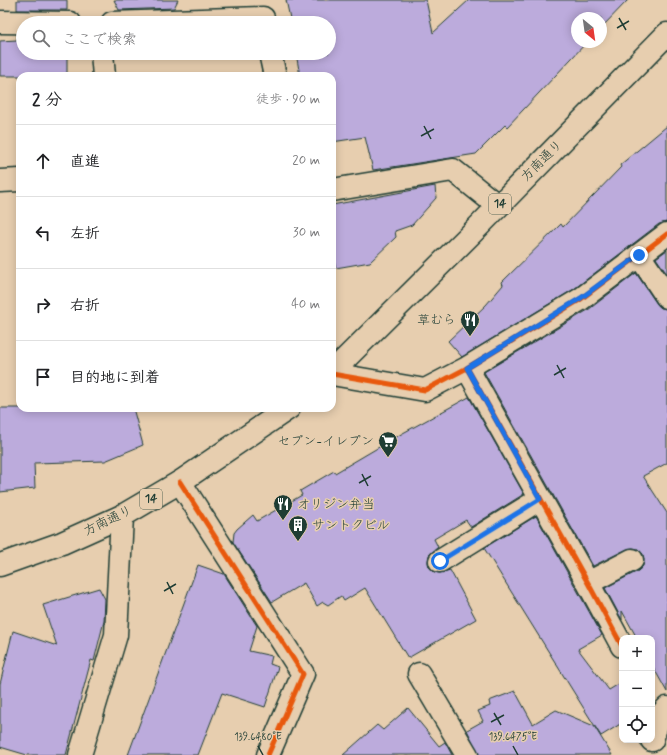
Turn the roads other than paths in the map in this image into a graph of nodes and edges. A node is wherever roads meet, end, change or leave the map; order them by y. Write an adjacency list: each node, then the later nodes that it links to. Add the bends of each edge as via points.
1 (263, 14): 2 (street)
2 (229, 16)
3 (0, 22): 4 (street)
4 (16, 22)
5 (667, 34): 13 (street, 方南通り / 14)
6 (103, 60): 8 (street)
7 (272, 60): 9 (street)
8 (104, 72)
9 (274, 72)
10 (16, 180): 11 (street)
11 (0, 181)
12 (336, 189): 13 (street, via 454,170)
13 (498, 206): 18 (street, 方南通り / 14)
14 (667, 234): 15 (street)
15 (639, 255): 16 (street); 17 (street, via 581,298)
16 (667, 297)
17 (467, 368): 19 (street, via 425,390); 22 (street)
18 (336, 369)
19 (336, 374)
20 (283, 412): 21 (street, 方南通り / 14)
21 (180, 482): 23 (street, 方南通り / 14); 34 (street, via 303,674)
22 (540, 499): 25 (street); 27 (street)
23 (122, 516): 26 (street, 方南通り / 14, via 62,543); 33 (street, via 116,635)
24 (632, 560): 27 (street)
25 (440, 561)
26 (0, 565)
27 (588, 583): 28 (street)
28 (619, 640)
29 (419, 674): 35 (street)
30 (659, 709): 31 (street)
31 (655, 727)
32 (651, 743): 36 (street)
33 (80, 755)
34 (268, 755)
35 (467, 755)
36 (647, 755)

